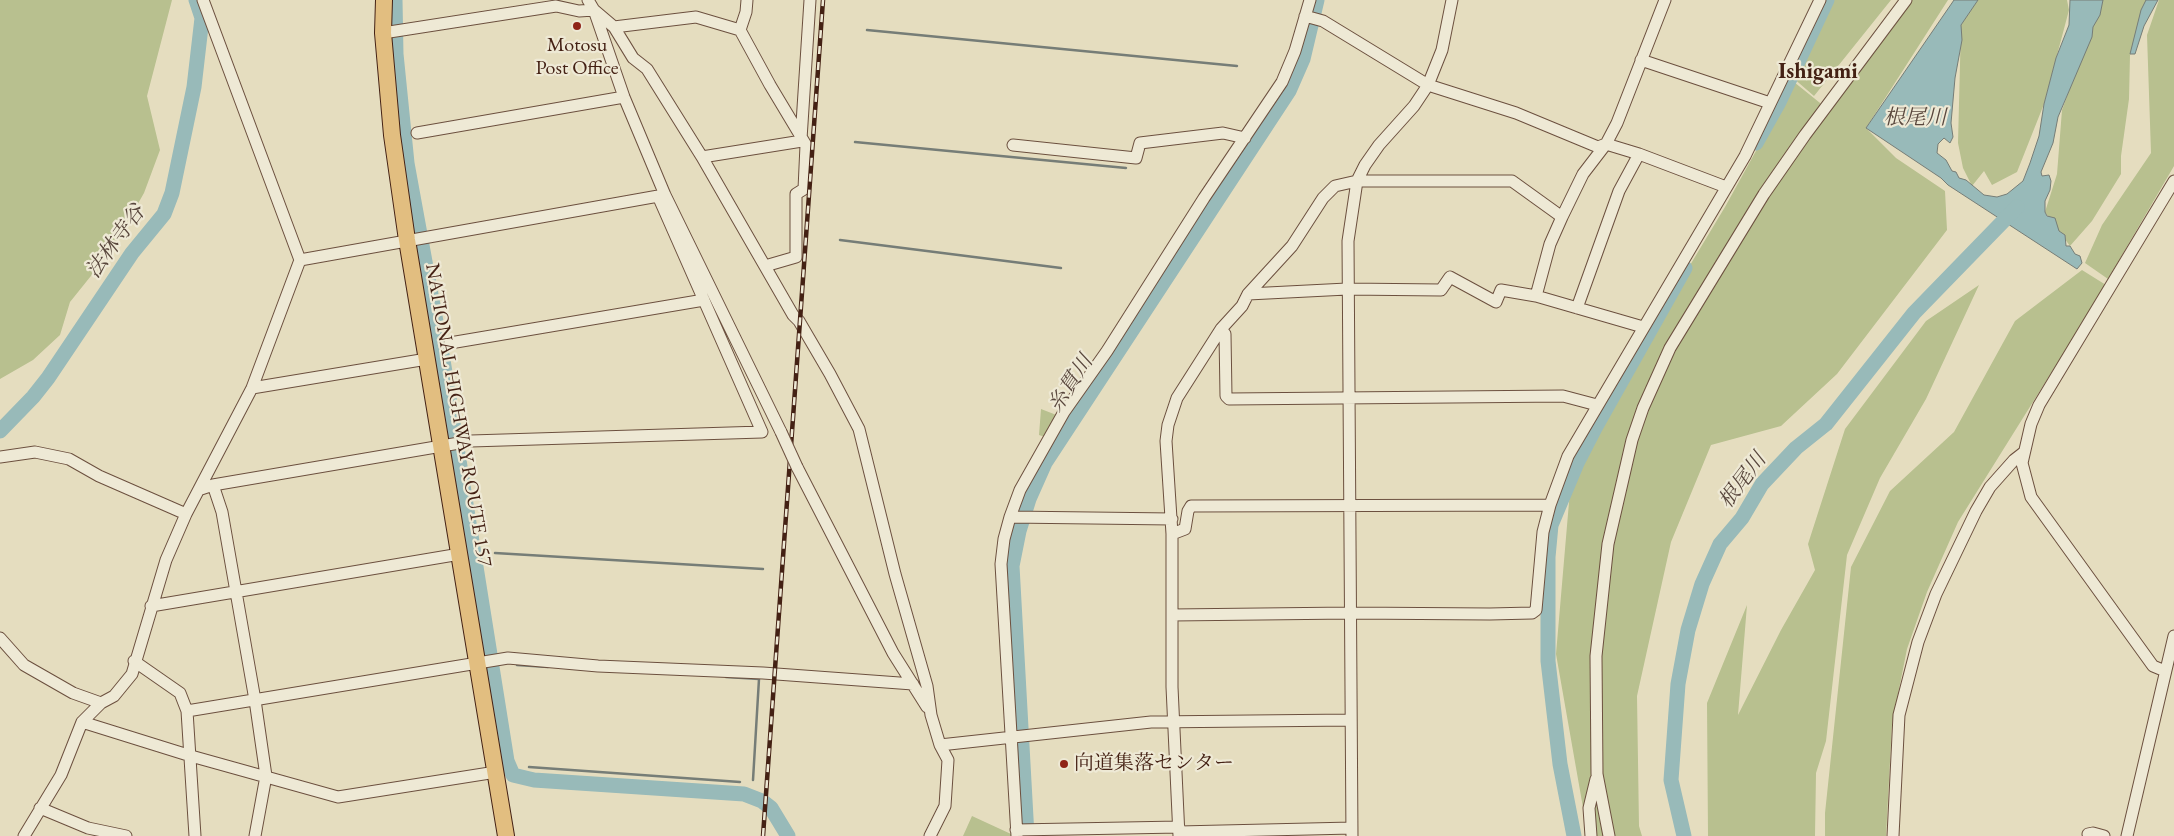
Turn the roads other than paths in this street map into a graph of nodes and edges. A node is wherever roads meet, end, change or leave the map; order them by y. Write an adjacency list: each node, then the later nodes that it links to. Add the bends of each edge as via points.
1 (203, 0): 33 (street)
2 (384, 0): 15 (highway, NATIONAL HIGHWAY ROUTE 157)
3 (588, 0): 11 (street)
4 (746, 0): 14 (street)
5 (810, 0): 22 (street)
6 (1310, 0): 12 (street)
7 (1452, 0): 17 (street, via 1442,50)
8 (1665, 0): 16 (street)
9 (1906, 0): 80 (street, via 1764,194 1670,348 1643,408 1617,500 1602,583 1596,656)
10 (1818, 1): 19 (street)
11 (594, 10): 13 (street); 15 (street, via 579,11 556,6); 18 (street)
12 (1311, 18): 17 (street, via 1357,41); 21 (street, via 1282,82)
13 (614, 27): 14 (street, via 696,17); 26 (street, via 633,58 647,69)
14 (740, 30): 22 (street)
15 (383, 33): 32 (highway, NATIONAL HIGHWAY ROUTE 157, via 392,135)
16 (1641, 60): 19 (street); 23 (street)
17 (1428, 86): 23 (street, via 1516,113 1598,147); 27 (street, via 1379,145)
18 (624, 97): 20 (street); 30 (street)
19 (1770, 103): 29 (street)
20 (417, 133)
21 (1245, 138): 24 (street, via 1223,133 1140,143 1136,158); 55 (street, via 1064,412 1020,490)
22 (801, 140): 26 (street); 34 (street, via 806,145 804,189 796,194 796,257)
23 (1606, 144): 25 (street); 31 (street, via 1583,174)
24 (1013, 145)
25 (1639, 154): 29 (street); 39 (street, via 1619,191)
26 (702, 157): 34 (street)
27 (1357, 181): 31 (street, via 1512,181); 35 (street, via 1348,241); 36 (street, via 1335,186 1323,198 1292,246)
28 (2174, 181): 48 (street, via 2039,405)
29 (1726, 187): 40 (street)
30 (662, 195): 32 (street); 38 (street); 68 (street, bridge, via 876,622)
31 (1562, 217): 37 (street, via 1550,244)
32 (407, 240): 33 (street); 43 (highway, NATIONAL HIGHWAY ROUTE 157)
33 (300, 260): 44 (street)
34 (765, 266): 72 (street, via 859,429)
35 (1347, 289): 36 (street); 37 (street, via 1441,290 1450,277 1496,302 1501,290); 45 (street)
36 (1248, 294): 41 (street, via 1242,306)
37 (1536, 296): 39 (street)
38 (704, 300): 42 (street); 47 (street, via 762,432 471,441)
39 (1577, 308): 40 (street)
40 (1643, 327): 46 (street)
41 (1221, 329): 45 (street, via 1225,334 1226,396 1229,399); 56 (street, via 1184,385 1168,425 1166,441)
42 (450, 343)
43 (427, 359): 44 (street); 47 (highway, NATIONAL HIGHWAY ROUTE 157)
44 (252, 388): 51 (street)
45 (1349, 397): 46 (street, via 1563,396); 52 (street)
46 (1598, 405): 53 (street, via 1568,456)
47 (442, 445): 50 (street); 58 (highway, NATIONAL HIGHWAY ROUTE 157)
48 (2023, 453): 67 (street, via 2022,463 2031,497 2153,666); 95 (street, via 1990,487 1976,511 1936,594 1918,642 1899,715)
49 (0, 457): 54 (street, via 35,452 69,458 99,476)
50 (213, 485): 51 (street); 59 (street, via 222,512)
51 (201, 489): 54 (street)
52 (1349, 505): 53 (street); 57 (street, via 1191,506 1185,529); 61 (street)
53 (1550, 505): 61 (street, via 1543,532 1536,610 1532,613)
54 (186, 514): 60 (street)
55 (1019, 518): 56 (street); 76 (street, via 1004,539 1001,564)
56 (1172, 519): 57 (street)
57 (1172, 534): 62 (street)
58 (460, 554): 59 (street); 66 (highway, NATIONAL HIGHWAY ROUTE 157)
59 (236, 591): 60 (street); 69 (street)
60 (151, 606): 65 (street)
61 (1350, 612): 62 (street); 73 (street)
62 (1172, 615): 74 (street)
63 (2174, 636): 67 (street)
64 (0, 638): 70 (street, via 24,665 73,693)
65 (134, 661): 70 (street, via 132,674 114,696); 71 (street, via 180,693)
66 (481, 662): 68 (street, via 508,658); 69 (street); 79 (highway, NATIONAL HIGHWAY ROUTE 157)
67 (2166, 671): 97 (street)
68 (913, 684): 72 (street)
69 (255, 700): 71 (street); 81 (street)
70 (101, 703): 75 (street)
71 (187, 711): 78 (street)
72 (931, 715): 77 (street)
73 (1351, 720): 74 (street); 85 (street)
74 (1174, 721): 76 (street); 84 (street)
75 (82, 722): 78 (street); 82 (street, via 61,775)
76 (1018, 737): 77 (street); 83 (street)
77 (940, 745): 92 (street, via 948,760 945,806)
78 (191, 756): 81 (street); 89 (street)
79 (496, 772): 81 (street, via 338,797); 91 (highway, NATIONAL HIGHWAY ROUTE 157)
80 (1597, 774): 93 (street, via 1589,808); 94 (street)
81 (266, 776): 90 (street)
82 (40, 808): 87 (street); 88 (street, via 88,828)
83 (1022, 831): 84 (street)
84 (1179, 832): 85 (street)
85 (1352, 832)
86 (2088, 834): 96 (street)
87 (24, 836)
88 (126, 836)
89 (194, 836)
90 (255, 836)
91 (506, 836)
92 (930, 836)
93 (1592, 836)
94 (1609, 836)
95 (1894, 836)
96 (2104, 836)
97 (2127, 836)

